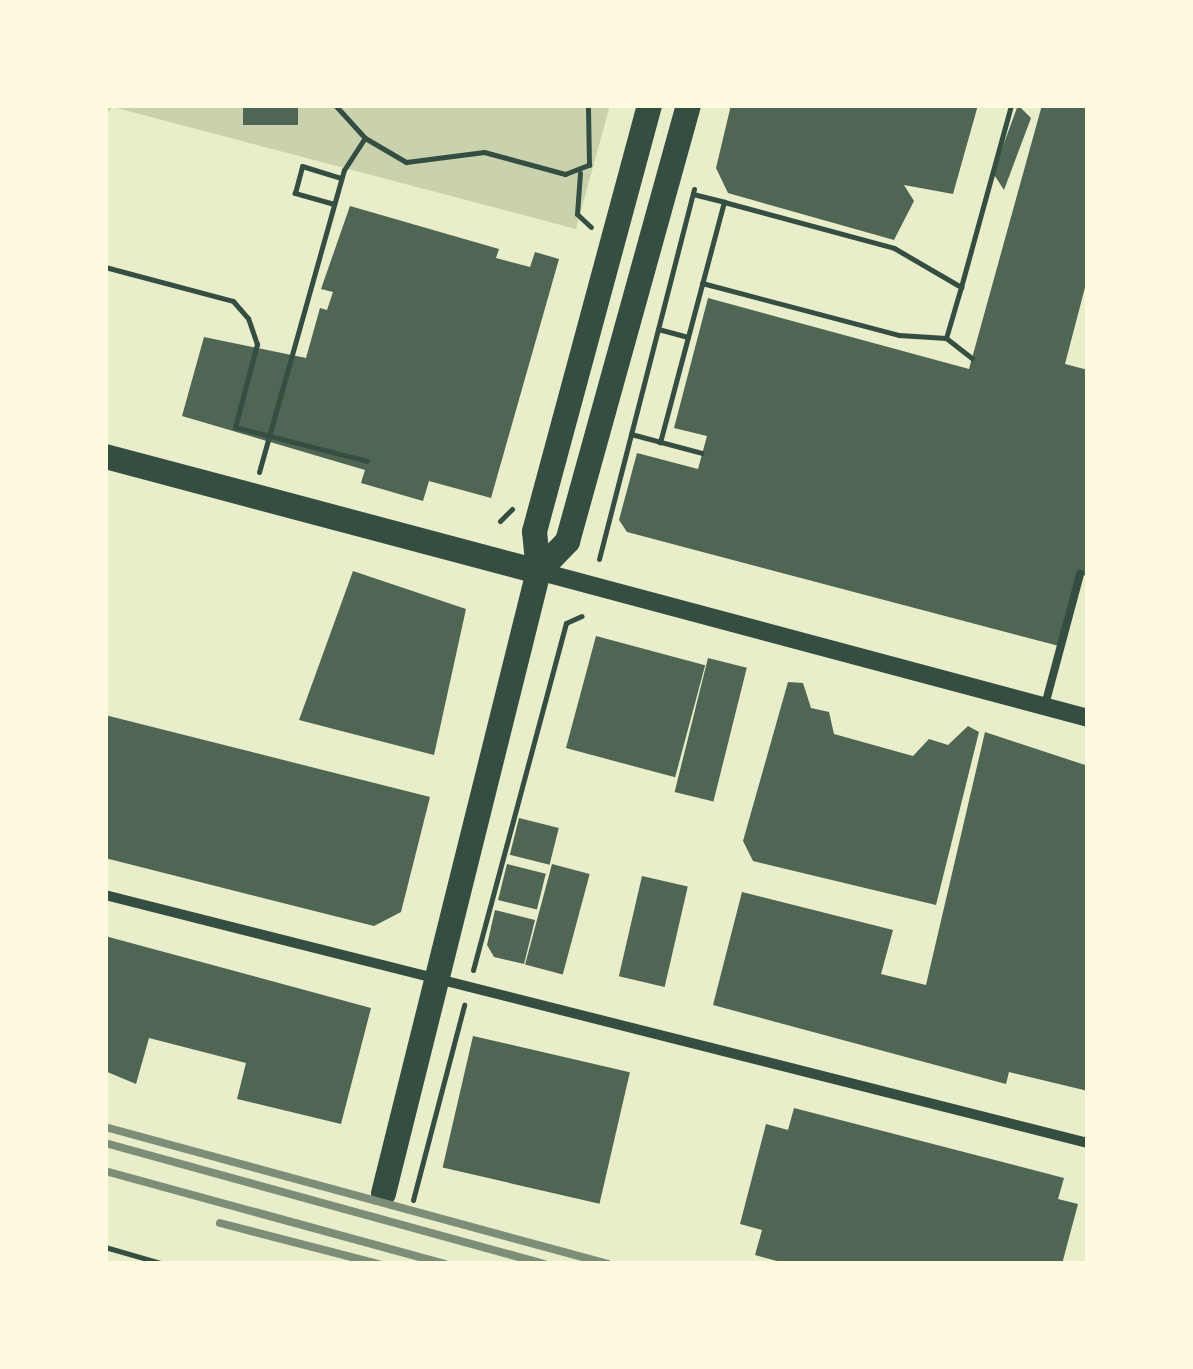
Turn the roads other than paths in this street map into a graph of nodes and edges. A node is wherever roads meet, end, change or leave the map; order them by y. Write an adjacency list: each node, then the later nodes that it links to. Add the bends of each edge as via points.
1 (648, 105): 4 (main road, via 534,531)
2 (688, 105): 4 (main road, via 567,541)
3 (105, 456): 4 (main road)
4 (538, 570): 6 (street); 9 (main road)
5 (1080, 574): 6 (lane)
6 (1044, 706): 7 (street)
7 (1088, 718)
8 (105, 895): 9 (street)
9 (436, 978): 10 (street); 11 (main road)
10 (1088, 1144)
11 (382, 1193)

